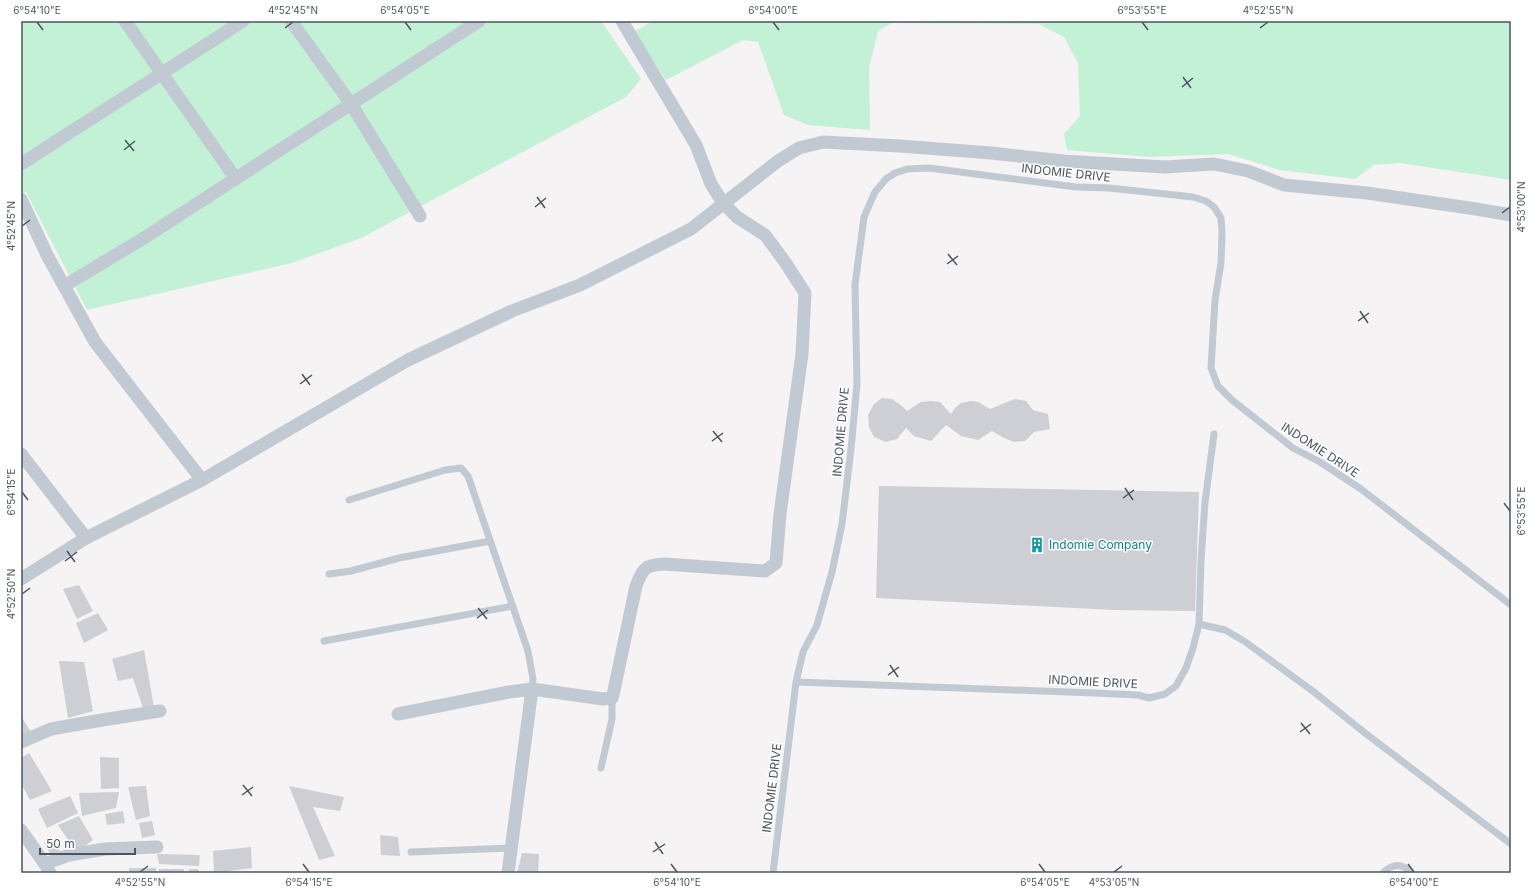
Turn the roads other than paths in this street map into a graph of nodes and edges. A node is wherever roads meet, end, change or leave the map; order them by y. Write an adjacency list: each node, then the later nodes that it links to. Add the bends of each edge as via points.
1 (125, 21): 6 (street)
2 (243, 21): 6 (street)
3 (291, 21): 7 (street)
4 (479, 21): 7 (street)
5 (622, 21): 11 (street, via 696,145 711,184)
6 (163, 73): 8 (street); 9 (street)
7 (351, 104): 9 (street); 13 (street)
8 (21, 164)
9 (236, 179): 14 (street)
10 (21, 199): 14 (street)
11 (723, 203): 12 (street, via 788,154 799,148 823,142 1165,167 1214,164 1248,171 1284,184 1367,193); 17 (street, via 691,229 580,285 512,311 408,360); 29 (street, via 737,217 765,235 805,293 802,354 780,514 776,563 765,570 664,564 653,565 643,570 636,586)
12 (1511, 215)
13 (420, 216)
14 (64, 286): 17 (street, via 95,342)
15 (1214, 434): 25 (lane, INDOMIE DRIVE, via 1205,502)
16 (21, 454): 19 (street)
17 (202, 480): 19 (street)
18 (349, 500): 20 (lane, via 445,470 461,468 468,476)
19 (86, 538): 22 (street)
20 (490, 541): 21 (lane); 24 (lane)
21 (329, 574)
22 (21, 579)
23 (1511, 605): 27 (lane, INDOMIE DRIVE, via 1361,489 1287,443 1218,386 1211,368 1222,233 1221,218 1214,207 1206,201 1193,197 1076,187 929,168 907,169 886,179 875,192 864,217 855,285 857,384 842,524 817,625 803,652)
24 (512, 606): 26 (lane); 28 (lane, via 530,655)
25 (1199, 624): 27 (lane, INDOMIE DRIVE, via 1186,668 1176,686 1165,694 1149,698 1116,694); 35 (lane, via 1225,630 1244,641)
26 (324, 641)
27 (796, 682): 41 (lane, INDOMIE DRIVE)
28 (532, 689): 29 (street); 31 (street); 37 (street)
29 (612, 698): 33 (lane, via 612,719)
30 (160, 711): 32 (street, via 51,729)
31 (398, 714)
32 (21, 742)
33 (601, 768)
34 (21, 830): 39 (street)
35 (1511, 844)
36 (157, 847): 39 (street, via 105,849 69,855)
37 (510, 848): 38 (lane); 40 (street)
38 (411, 852)
39 (47, 868)
40 (508, 873)
41 (773, 873)
42 (1383, 873): 43 (lane, via 1388,867 1396,865 1404,866)
43 (1410, 873)

